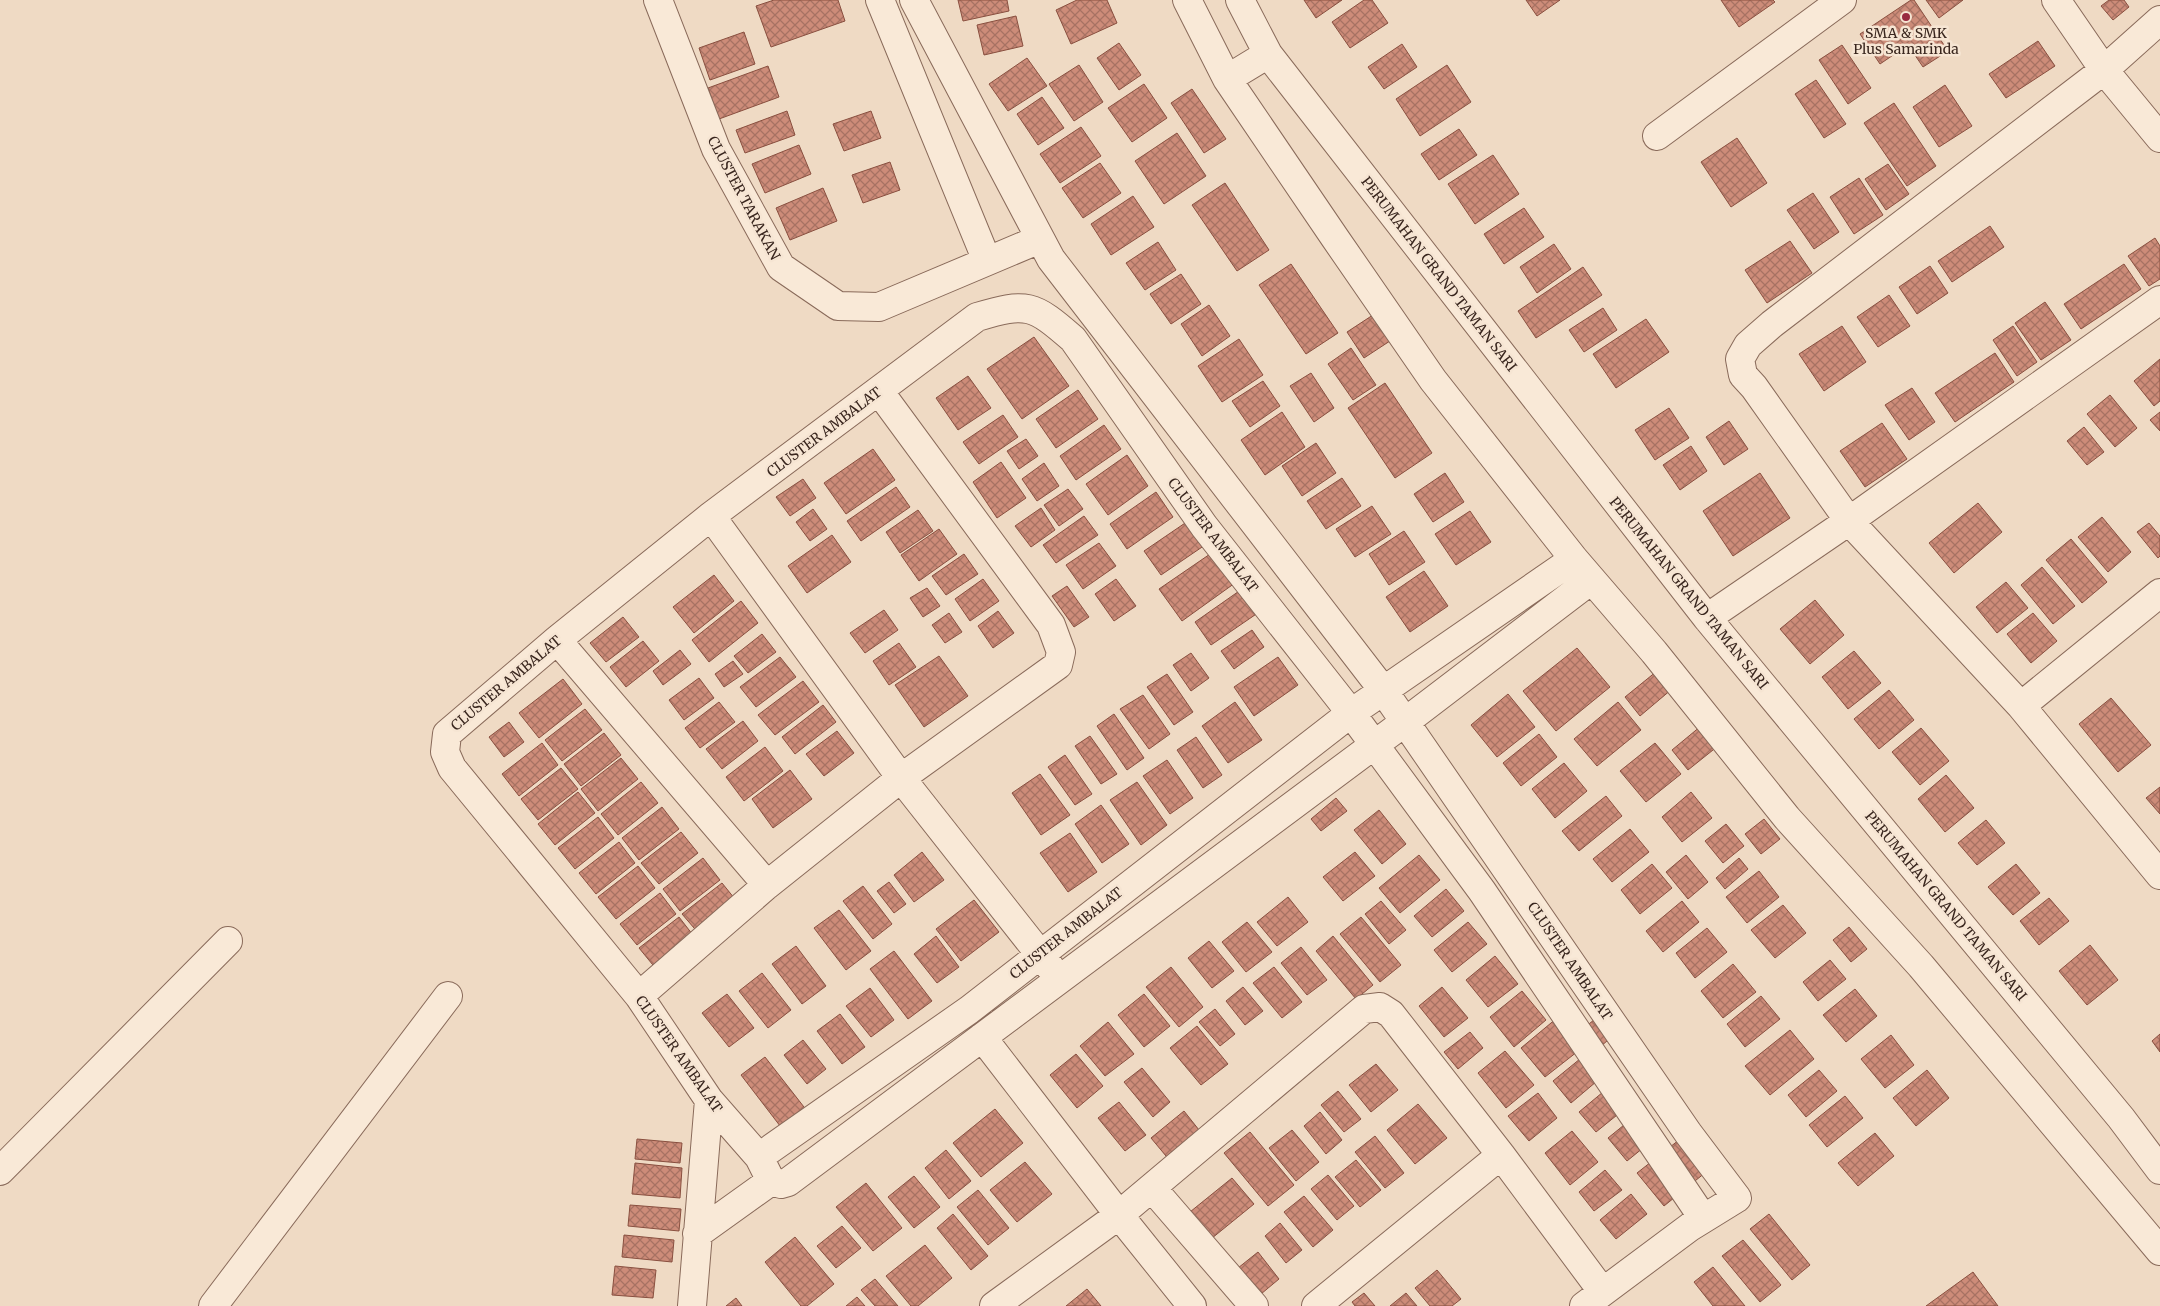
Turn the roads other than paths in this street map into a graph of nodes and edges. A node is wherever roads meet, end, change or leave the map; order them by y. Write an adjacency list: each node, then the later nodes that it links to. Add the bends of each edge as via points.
1 (658, 0): 15 (street, CLUSTER TARAKAN, via 716,150 781,267 838,306 879,307)
2 (880, 0): 15 (street)
3 (914, 0): 14 (street)
4 (1187, 0): 11 (street)
5 (1240, 0): 9 (street, PERUMAHAN GRAND TAMAN SARI)
6 (1842, 0): 12 (street)
7 (2056, 0): 10 (street)
8 (2160, 20): 10 (street)
9 (1268, 54): 11 (street); 23 (street, PERUMAHAN GRAND TAMAN SARI)
10 (2104, 70): 13 (street); 19 (street, via 1772,324 1748,345 1740,359 1743,374)
11 (1227, 79): 20 (street, via 1434,380)
12 (1657, 136)
13 (2160, 138)
14 (1040, 239): 15 (street, CLUSTER TARAKAN); 25 (street, CLUSTER AMBALAT, via 1051,259)
15 (994, 258)
16 (2160, 300): 19 (street)
17 (879, 391): 18 (street, CLUSTER AMBALAT); 27 (street, CLUSTER AMBALAT, via 977,317 1010,307 1030,308 1052,321 1073,339 1204,526); 30 (street, via 1051,625 1061,652 1058,665)
18 (712, 516): 24 (street, CLUSTER AMBALAT); 30 (street)
19 (1848, 521): 23 (street); 26 (street)
20 (1574, 559): 21 (street); 25 (street, CLUSTER AMBALAT)
21 (1591, 580): 28 (street); 49 (street, via 1654,652 1787,818 1921,966)
22 (2160, 594): 26 (street)
23 (1707, 618): 42 (street, PERUMAHAN GRAND TAMAN SARI, via 2121,1118)
24 (557, 640): 32 (street); 37 (street, CLUSTER AMBALAT, via 447,734 445,752 452,768)
25 (1383, 690): 27 (street, CLUSTER AMBALAT); 28 (street, CLUSTER AMBALAT)
26 (2021, 706): 31 (street)
27 (1351, 713): 29 (street, CLUSTER AMBALAT); 34 (street, CLUSTER AMBALAT)
28 (1405, 722): 29 (street); 47 (street, CLUSTER AMBALAT, via 1688,1133 1737,1198)
29 (1374, 745): 35 (street); 47 (street, CLUSTER AMBALAT, via 1482,891)
30 (901, 778): 32 (street); 34 (street)
31 (2160, 875)
32 (767, 885): 37 (street)
33 (228, 940): 43 (street)
34 (1040, 953): 35 (street); 41 (street, CLUSTER AMBALAT, via 969,1010)
35 (1058, 979): 38 (street)
36 (448, 996): 51 (street)
37 (639, 996): 39 (street, CLUSTER AMBALAT)
38 (982, 1036): 44 (street, via 788,1182); 46 (street)
39 (710, 1100): 41 (street, CLUSTER AMBALAT); 48 (street)
40 (1501, 1155): 45 (street, via 1391,1014 1380,1007 1364,1009); 50 (street); 56 (street)
41 (758, 1157): 44 (street)
42 (2160, 1170)
43 (0, 1171)
44 (771, 1181): 48 (street)
45 (1152, 1188): 46 (street); 55 (street)
46 (1119, 1215): 53 (street); 54 (street)
47 (1703, 1218): 50 (street, CLUSTER AMBALAT)
48 (697, 1234): 52 (street)
49 (2160, 1251)
50 (1593, 1298)
51 (213, 1306)
52 (692, 1306)
53 (994, 1306)
54 (1192, 1306)
55 (1254, 1306)
56 (1316, 1306)

